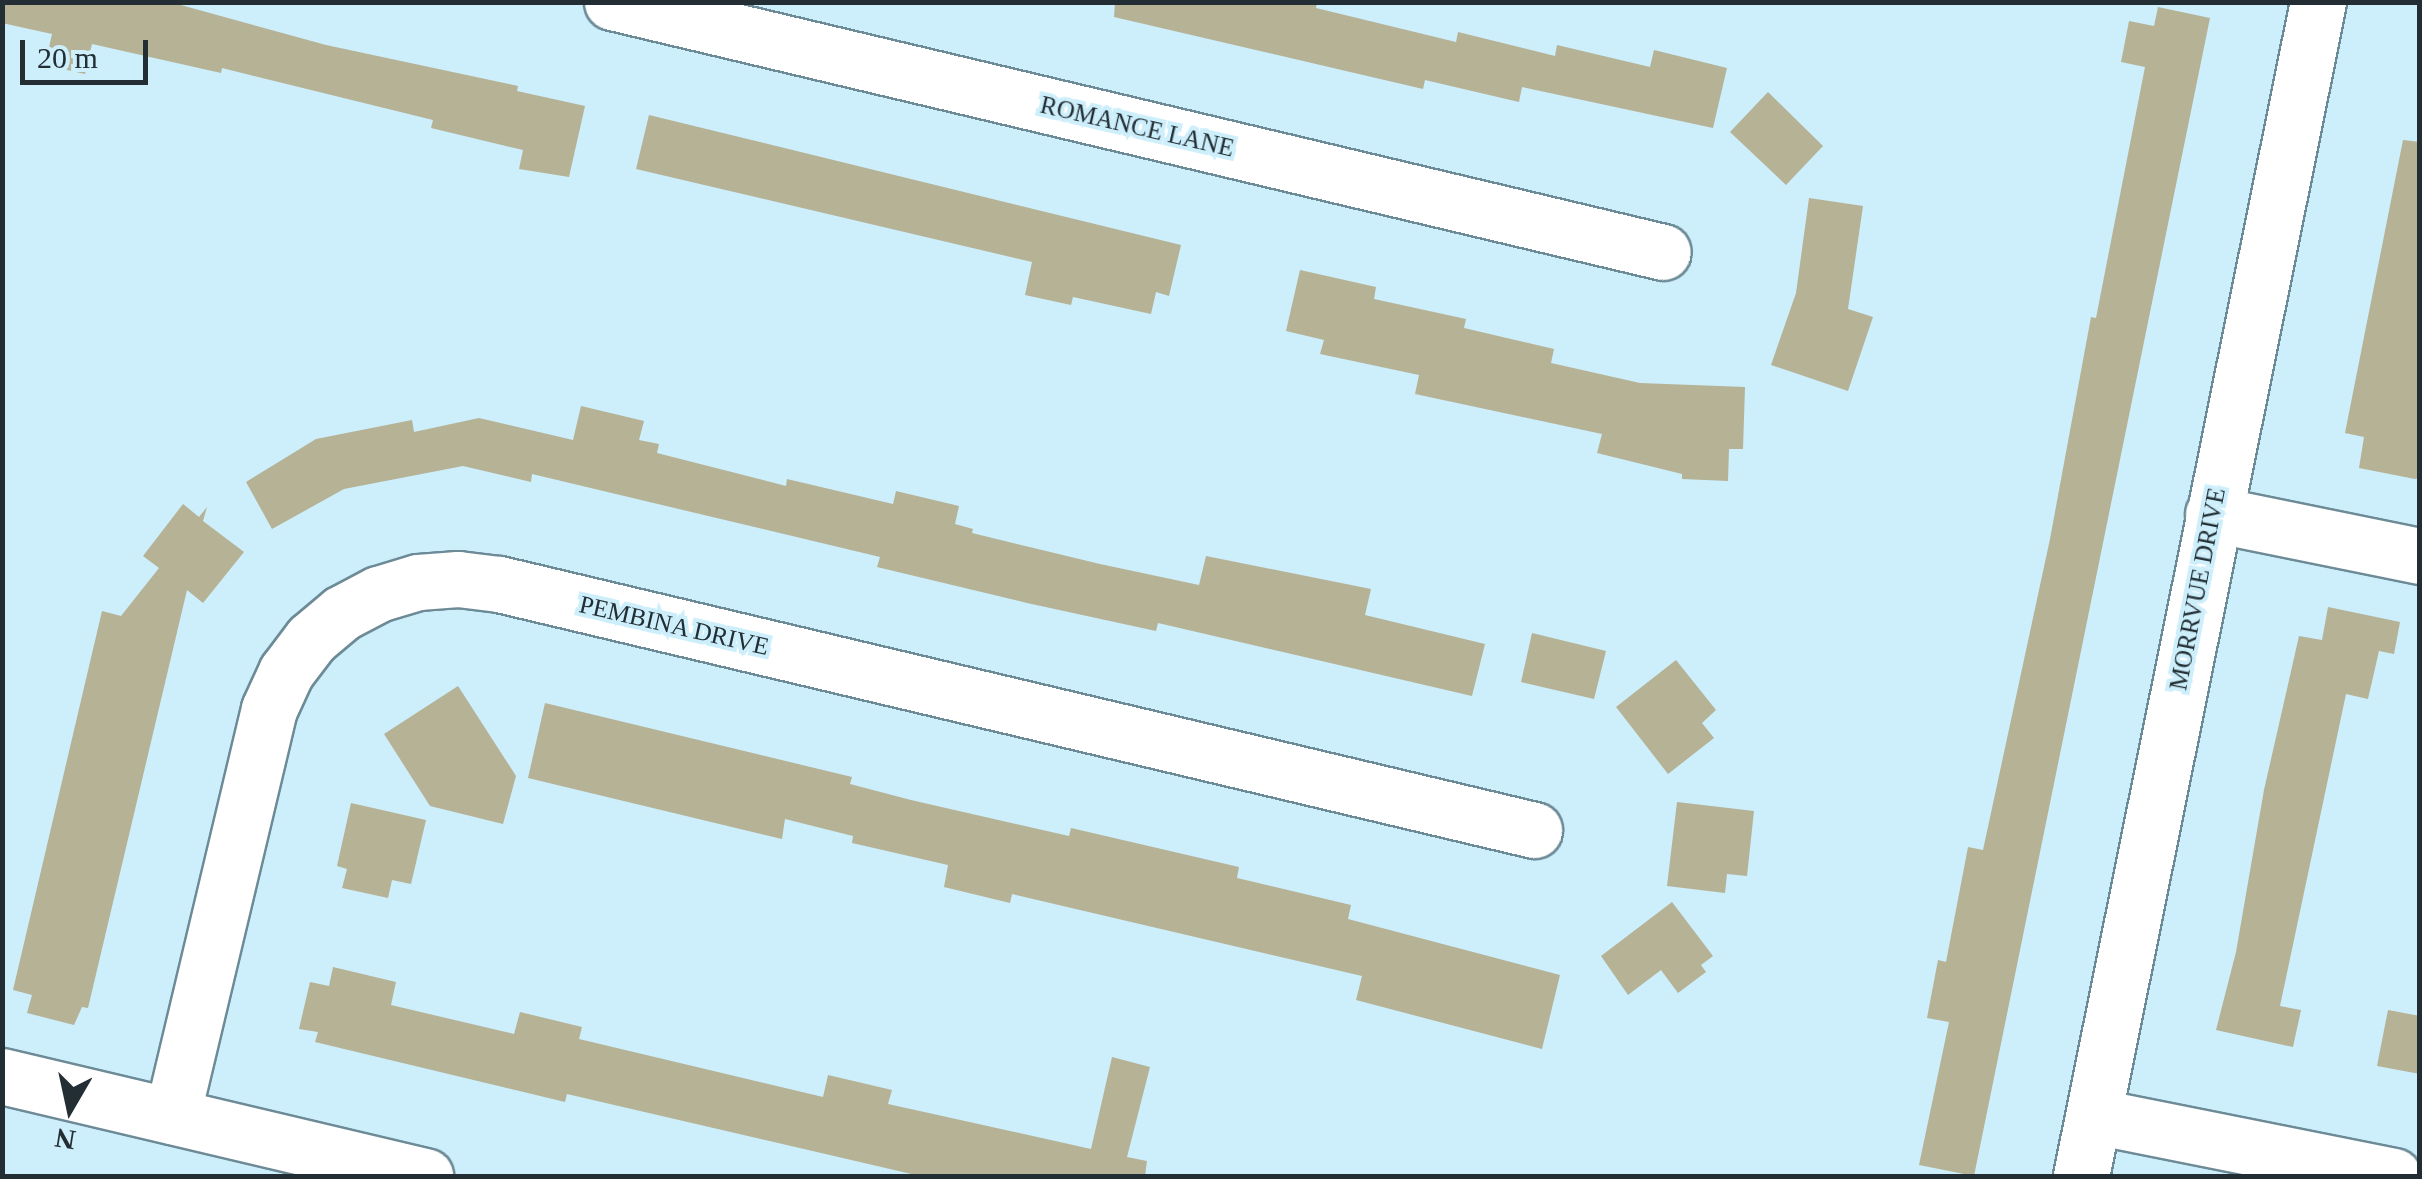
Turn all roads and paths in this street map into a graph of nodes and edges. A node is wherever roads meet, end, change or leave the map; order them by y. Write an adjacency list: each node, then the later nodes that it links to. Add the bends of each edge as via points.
1 (612, 2): 3 (street, ROMANCE LANE)
2 (2318, 2): 4 (street, MORRVUE DRIVE)
3 (1663, 252)
4 (2213, 514): 5 (street); 9 (street, MORRVUE DRIVE)
5 (2420, 556)
6 (1534, 830): 8 (street, PEMBINA DRIVE, via 499,584 418,582 342,613 311,639 280,684)
7 (2, 1076): 8 (street)
8 (172, 1116): 10 (street)
9 (2094, 1116): 11 (street, MORRVUE DRIVE); 12 (street)
10 (425, 1176)
11 (2081, 1176)
12 (2393, 1176)

